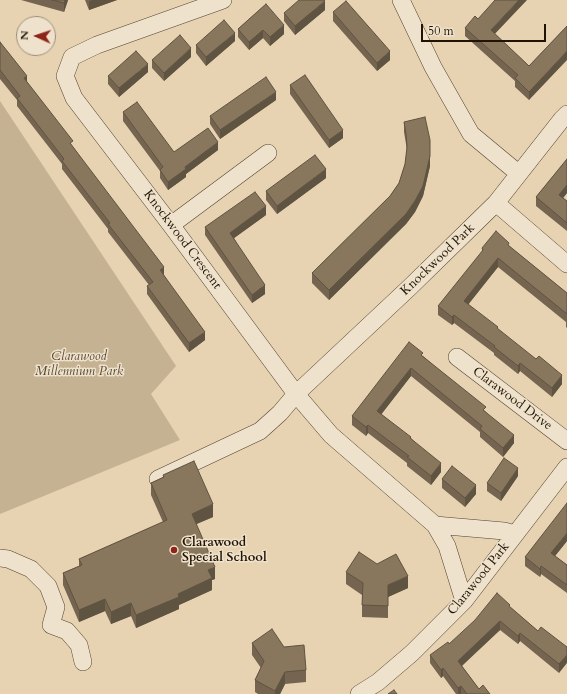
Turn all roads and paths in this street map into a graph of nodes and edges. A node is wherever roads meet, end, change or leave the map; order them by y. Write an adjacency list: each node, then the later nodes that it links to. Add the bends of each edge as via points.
1 (223, 0): 7 (street, Knockwood Crescent, via 97,45 72,57 65,76 74,98)
2 (401, 0): 5 (street, via 471,134)
3 (567, 114): 5 (street, Knockwood Park)
4 (268, 153): 7 (street)
5 (518, 173): 6 (street, Knockwood Park)
6 (496, 203): 8 (street); 10 (street, Knockwood Park)
7 (171, 225): 10 (street, Knockwood Crescent)
8 (567, 264)
9 (457, 357): 11 (street, Clarawood Drive)
10 (296, 394): 13 (street, Knockwood Park, via 260,431); 14 (street, Knockwood Crescent, via 331,435)
11 (567, 441)
12 (567, 467): 15 (street, Clarawood Park)
13 (158, 479)
14 (435, 525): 15 (street); 17 (street, Knockwood Crescent, via 447,546)
15 (515, 534): 17 (street, Clarawood Park)
16 (0, 558): 18 (street, via 31,569 48,586 56,607 50,625 67,631 79,645)
17 (464, 601): 19 (street, Clarawood Park, via 412,653 378,682)
18 (83, 662)
19 (359, 694)

